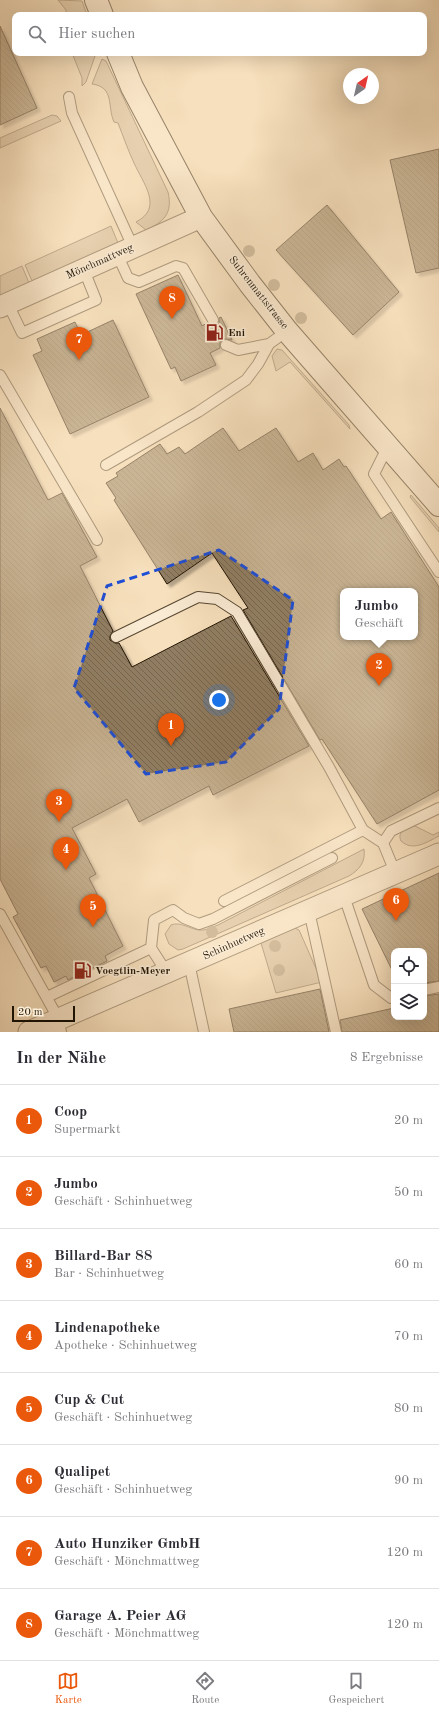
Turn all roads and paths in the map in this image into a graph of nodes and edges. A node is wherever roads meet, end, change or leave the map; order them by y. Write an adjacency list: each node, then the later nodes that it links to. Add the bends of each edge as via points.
1 (96, 0): 2 (street)
2 (101, 12)
3 (119, 56): 5 (street, Suhrenmattstrasse, via 132,87)
4 (69, 97): 6 (lane, via 72,112)
5 (201, 217): 6 (street, Mönchmattweg); 10 (street, Suhrenmattstrasse)
6 (125, 251): 7 (street, Mönchmattweg); 9 (lane, via 128,278 139,282 176,266 184,268)
7 (84, 270): 8 (street, Mönchmattweg); 8 (lane, via 96,300 22,333)
8 (4, 306)
9 (213, 320)
10 (287, 331): 11 (lane); 14 (street, Suhrenmattstrasse)
11 (269, 344): 12 (lane, via 238,350); 15 (lane, via 246,380 198,412)
12 (226, 345)
13 (0, 375): 17 (lane)
14 (388, 446): 16 (street, Suhrenmattstrasse); 18 (lane, via 374,474)
15 (106, 465)
16 (439, 505)
17 (97, 540)
18 (439, 572)
19 (116, 637): 21 (lane, via 198,597 217,598 237,612)
20 (439, 808): 22 (lane, via 391,831)
21 (363, 830): 22 (lane); 27 (lane)
22 (383, 843): 25 (lane)
23 (439, 854): 25 (street, Schinhuetweg)
24 (332, 858): 30 (lane, via 199,924 173,910 154,920)
25 (396, 872): 26 (street, Schinhuetweg)
26 (344, 896): 28 (street, Schinhuetweg); 36 (lane, via 374,985)
27 (224, 901)
28 (309, 911): 31 (street, Schinhuetweg); 40 (lane)
29 (0, 914): 35 (lane)
30 (151, 948): 32 (lane); 35 (lane)
31 (189, 964): 32 (street, Schinhuetweg); 39 (lane)
32 (167, 973): 37 (street, Schinhuetweg)
33 (439, 987): 34 (lane)
34 (427, 989)
35 (47, 997): 37 (lane)
36 (391, 998)
37 (60, 1025): 38 (street, Schinhuetweg)
38 (29, 1032)
39 (204, 1032)
40 (336, 1032)

